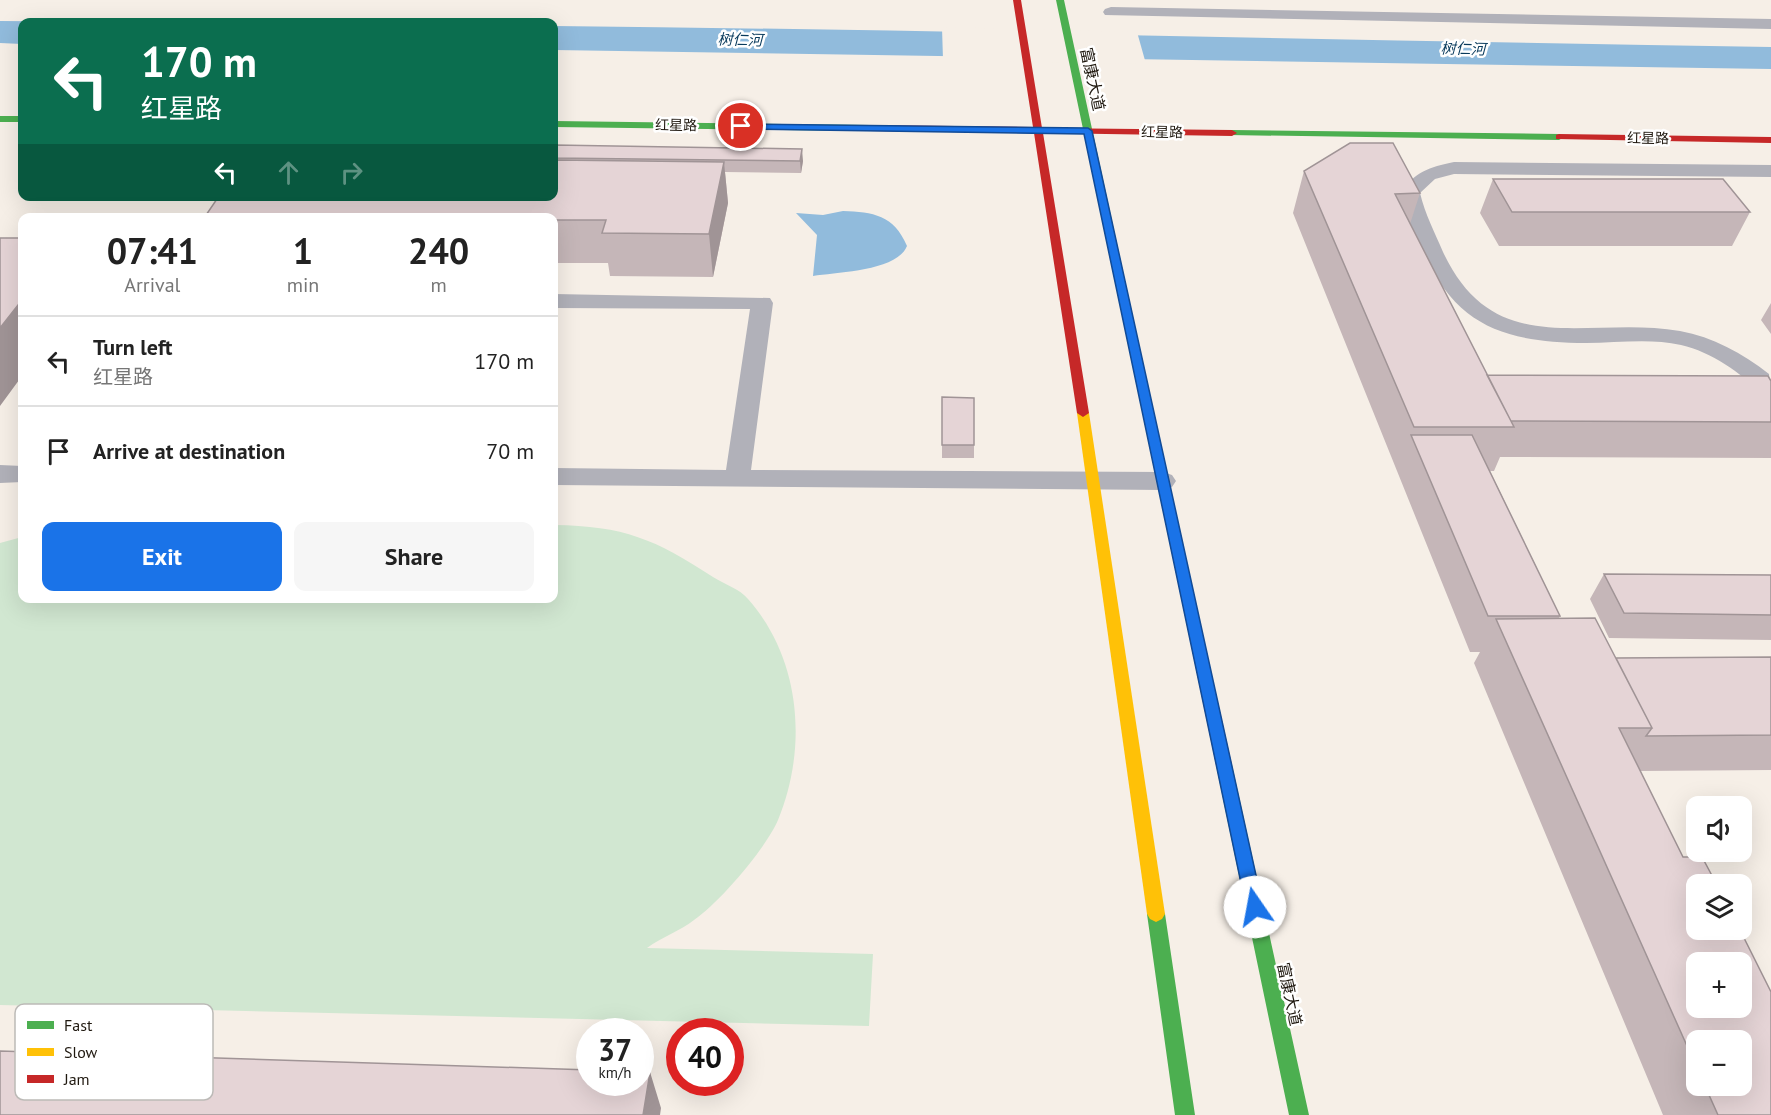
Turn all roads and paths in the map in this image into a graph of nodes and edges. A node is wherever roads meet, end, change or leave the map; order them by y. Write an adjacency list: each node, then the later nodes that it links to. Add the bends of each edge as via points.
1 (1017, 0): 8 (street)
2 (1060, 0): 9 (street, 富康大道)
3 (1111, 12): 4 (lane)
4 (1771, 24)
5 (0, 119): 6 (street)
6 (18, 119)
7 (558, 124): 8 (street, 红星路)
8 (1037, 128): 9 (street, 红星路); 16 (street)
9 (1088, 131): 10 (street, 红星路); 17 (street, 富康大道)
10 (1771, 140)
11 (1771, 171): 13 (lane, via 1454,168 1418,179 1410,193 1451,287 1481,315 1506,327 1542,334 1669,336 1701,343 1756,374)
12 (558, 301): 15 (lane, via 762,303)
13 (1771, 389)
14 (558, 477): 15 (lane)
15 (737, 478): 16 (lane)
16 (1092, 480): 17 (lane); 18 (street)
17 (1163, 480): 19 (street, 富康大道)
18 (1185, 1115)
19 (1299, 1115)

